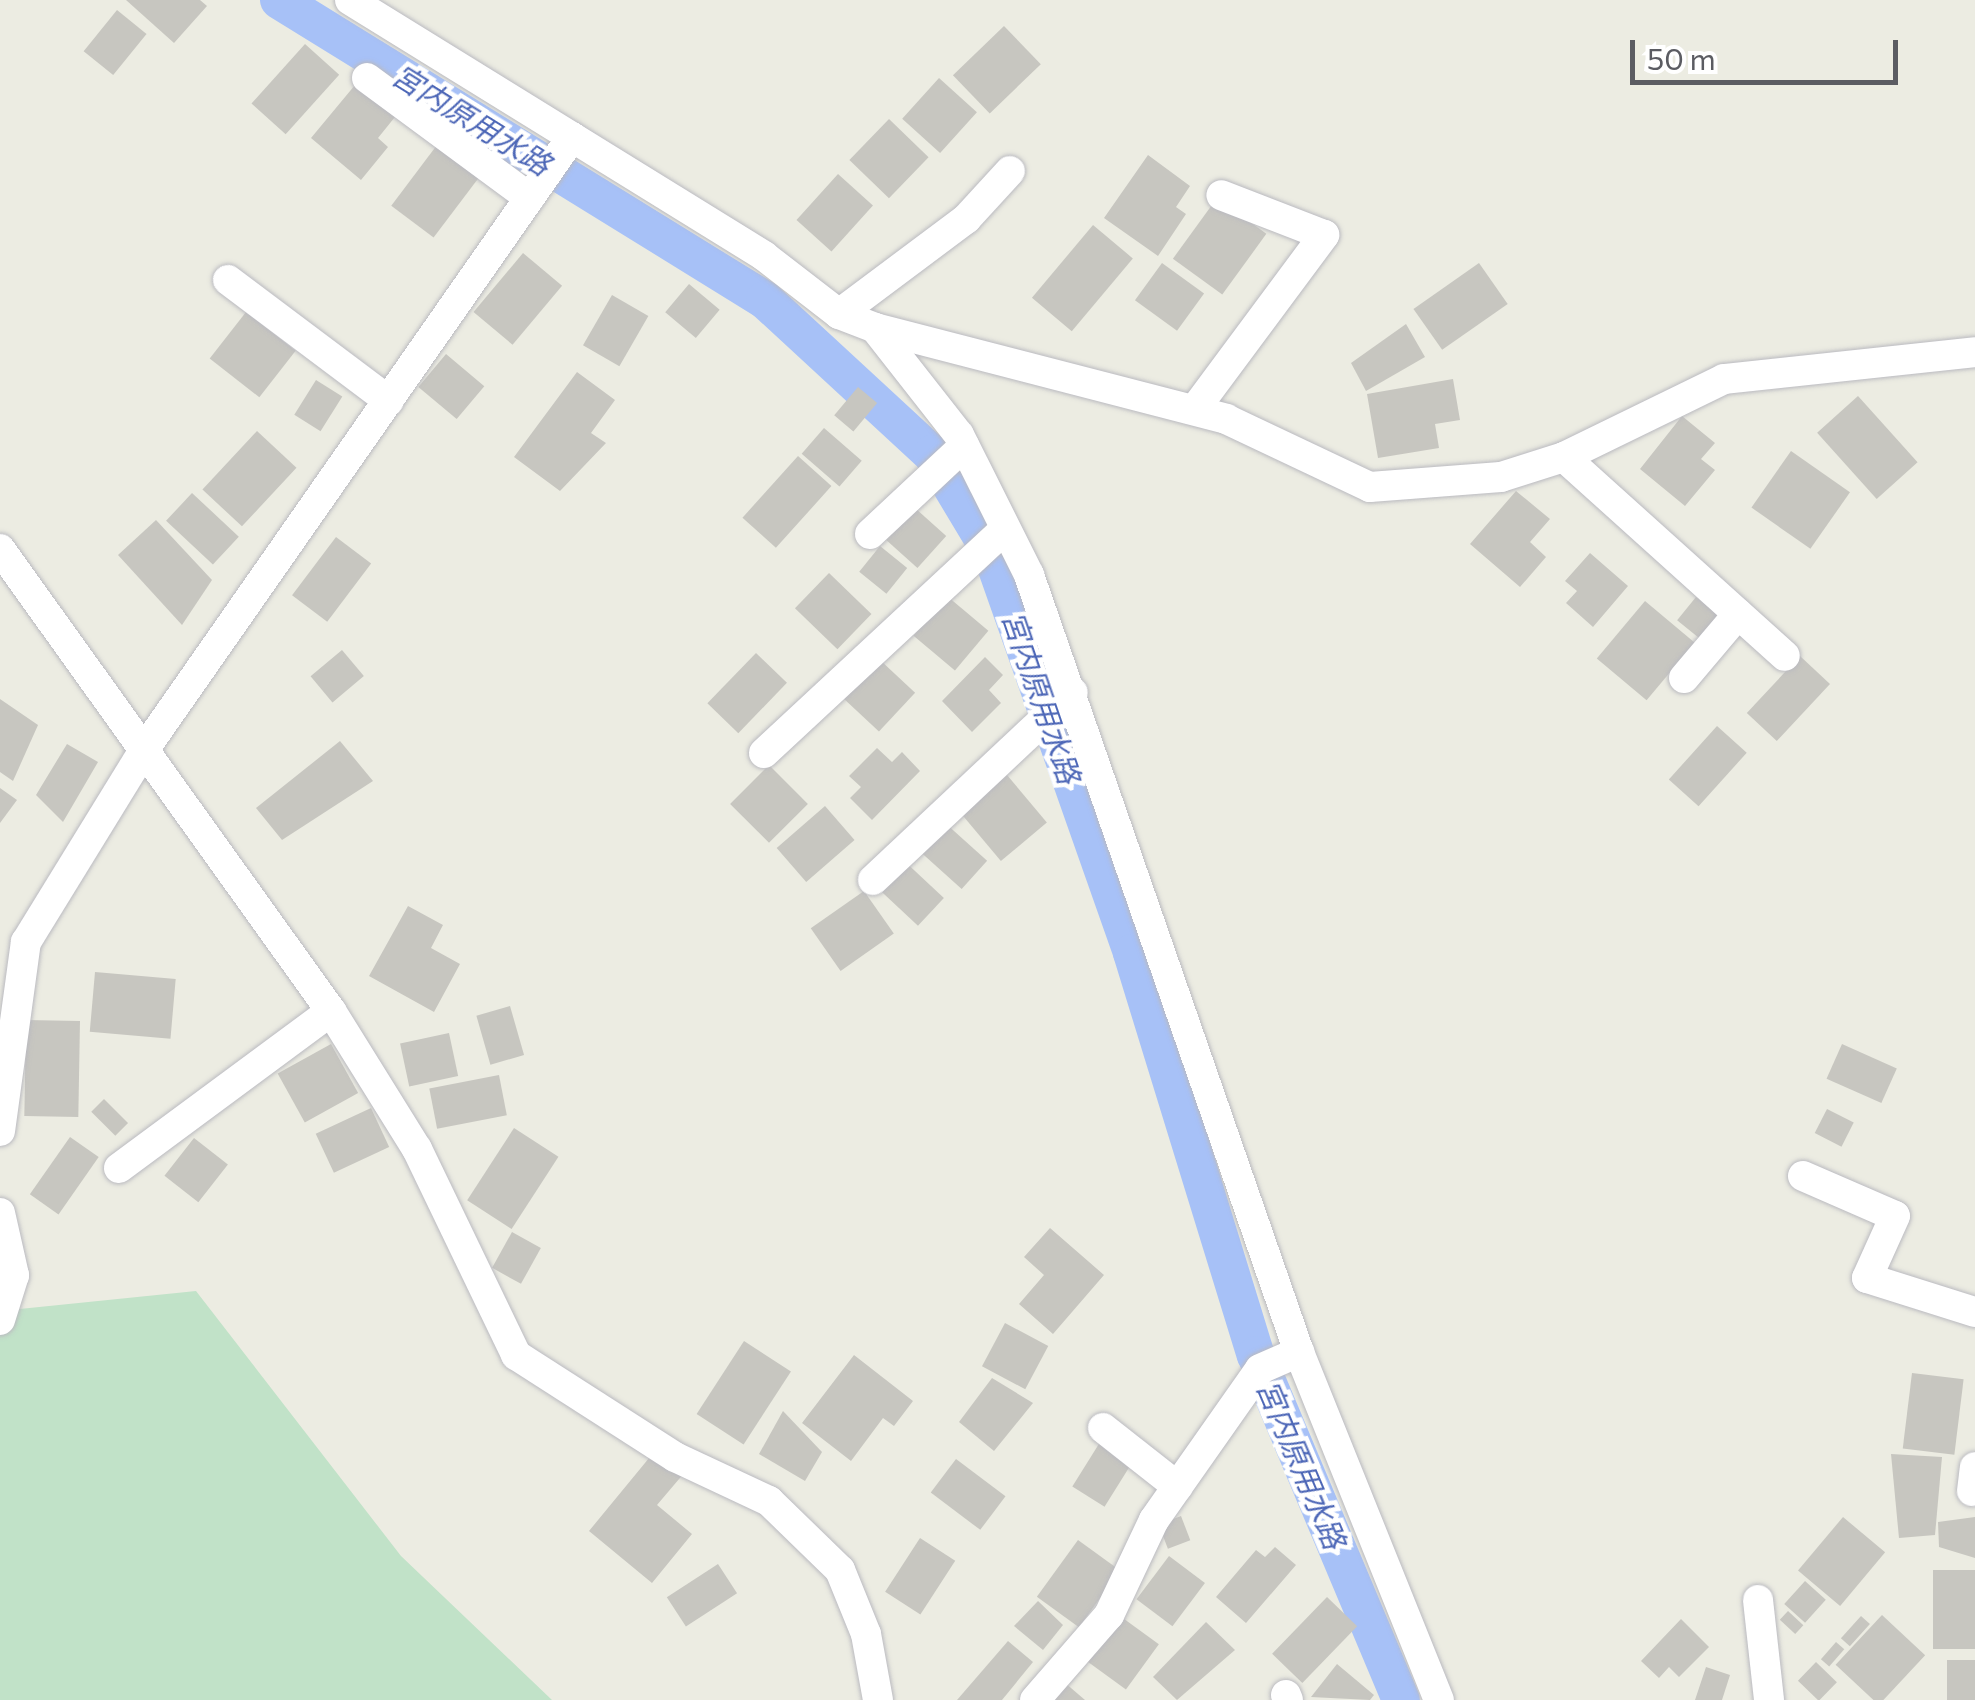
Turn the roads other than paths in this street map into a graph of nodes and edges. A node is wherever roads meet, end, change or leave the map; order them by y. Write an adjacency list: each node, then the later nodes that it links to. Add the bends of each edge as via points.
1 (350, 0): 3 (street)
2 (367, 78): 5 (street)
3 (567, 143): 5 (street); 8 (street)
4 (1010, 171): 8 (street, via 966,218)
5 (534, 192): 11 (street)
6 (1221, 195): 12 (street, via 1324,235)
7 (228, 280): 11 (street)
8 (839, 314): 9 (street)
9 (875, 328): 12 (street); 13 (street)
10 (1975, 352): 14 (street, via 1724,378)
11 (389, 400): 22 (street)
12 (1194, 409): 14 (street, via 1370,486 1501,477)
13 (963, 446): 15 (street); 16 (street)
14 (1564, 457): 18 (street)
15 (1005, 530): 21 (street); 23 (street)
16 (870, 534)
17 (0, 549): 22 (street)
18 (1738, 614): 19 (street); 20 (street)
19 (1785, 656)
20 (1684, 678)
21 (1072, 694): 24 (street); 33 (street)
22 (146, 746): 25 (street); 26 (street)
23 (764, 754)
24 (873, 880)
25 (13, 938): 27 (street)
26 (331, 1011): 28 (street); 37 (street, via 417,1148 516,1356 675,1458 770,1501 840,1570 866,1634)
27 (0, 1131)
28 (119, 1168)
29 (1804, 1176): 31 (street, via 1895,1216 1868,1278)
30 (0, 1212): 32 (street, via 14,1275)
31 (1975, 1312)
32 (0, 1320)
33 (1294, 1354): 35 (street, via 1260,1370); 39 (street)
34 (1103, 1428): 35 (street)
35 (1178, 1487): 38 (street, via 1109,1614)
36 (1758, 1600): 40 (street)
37 (878, 1700)
38 (1035, 1700)
39 (1439, 1700)
40 (1769, 1700)

